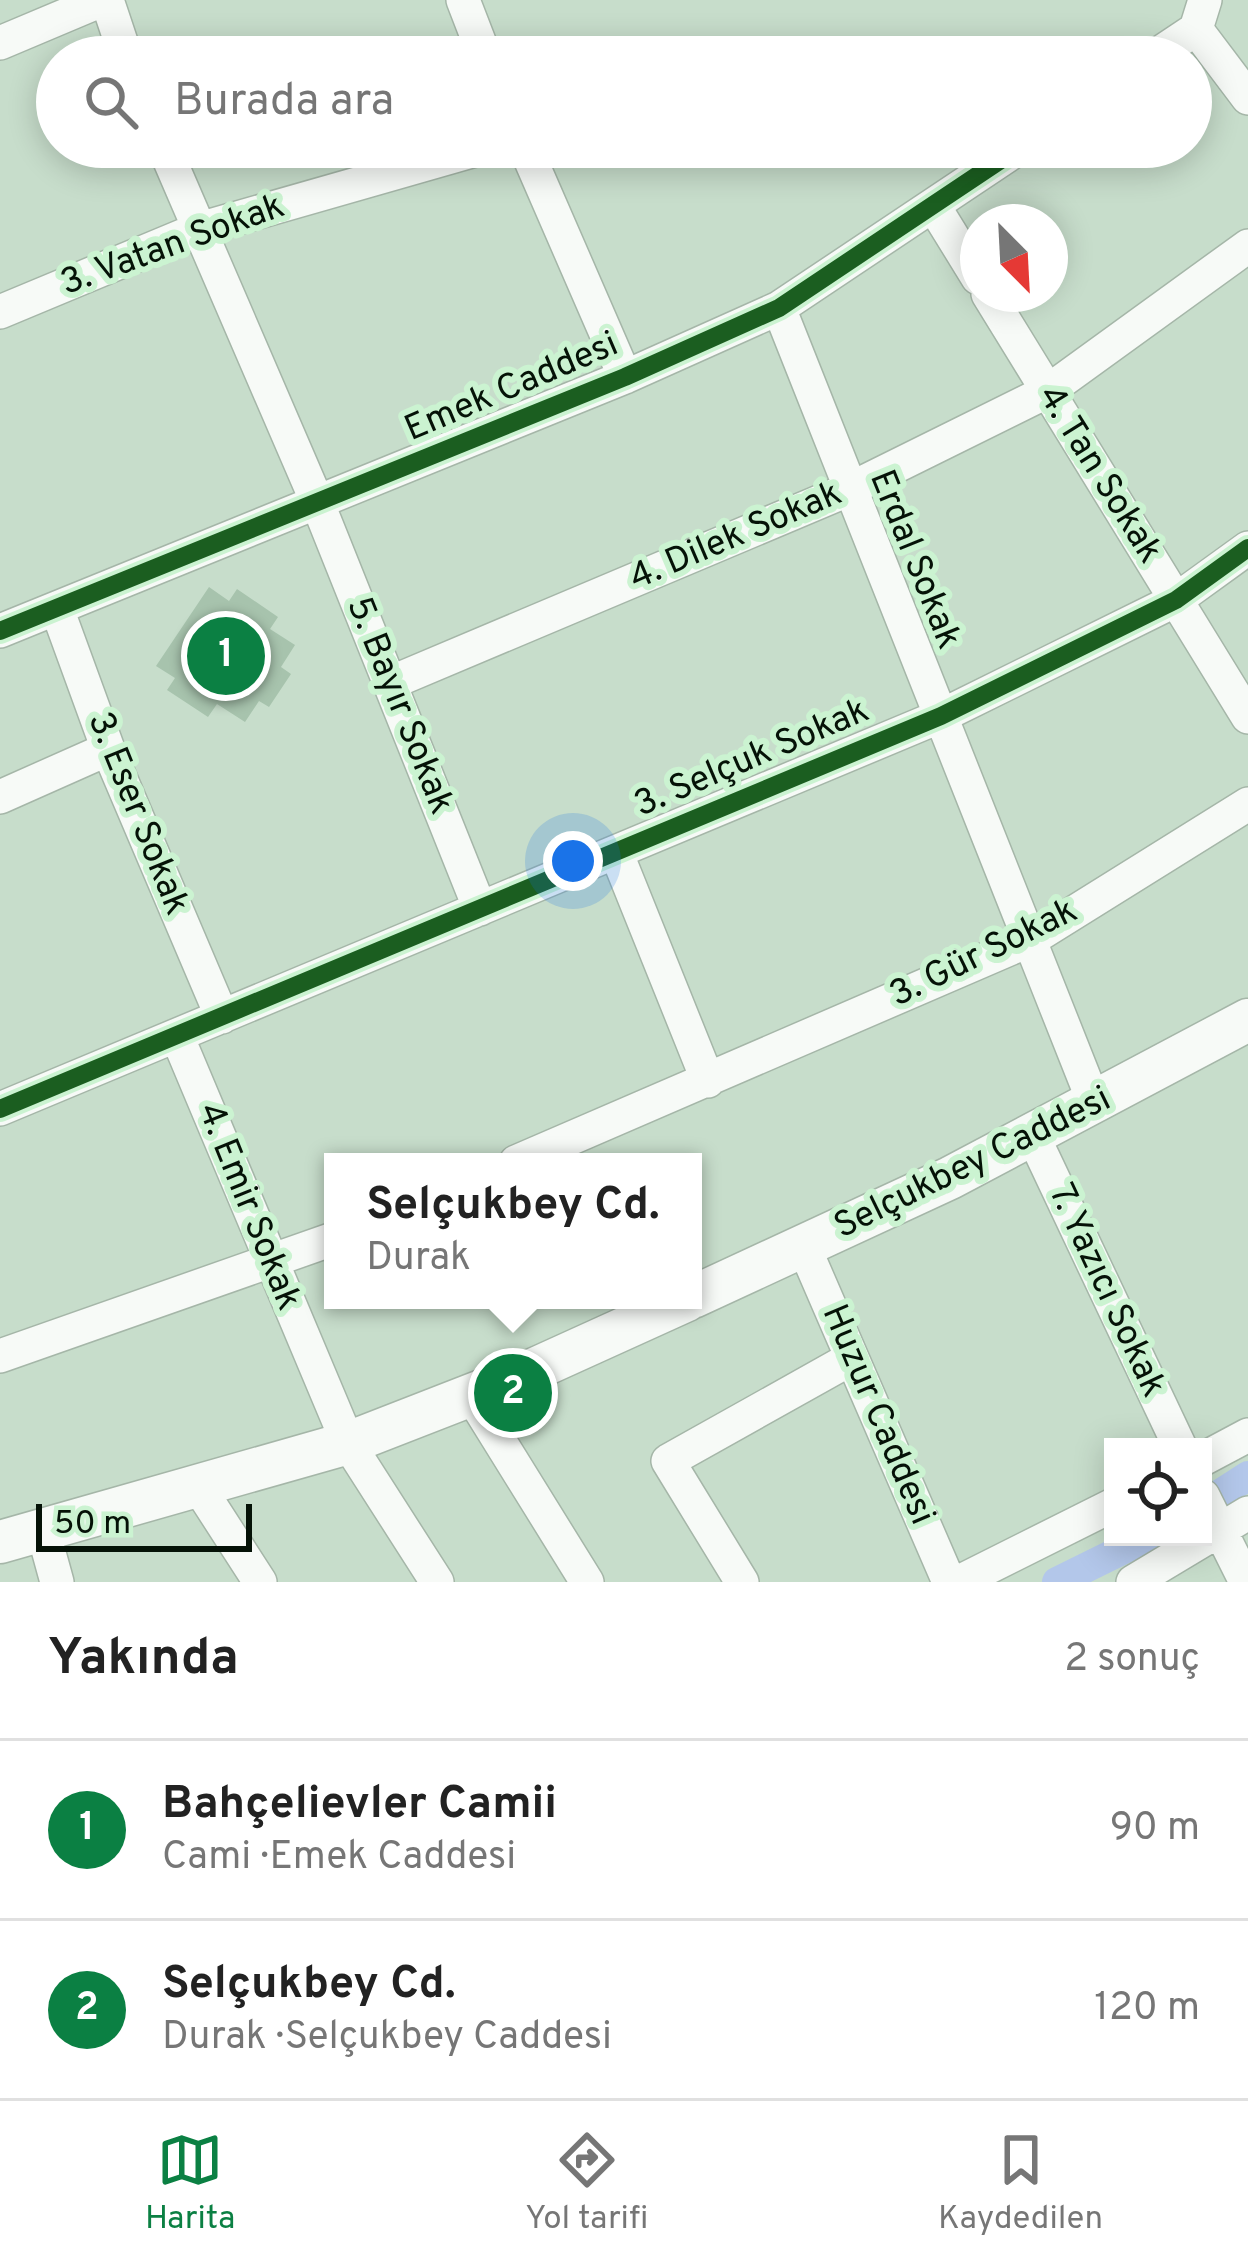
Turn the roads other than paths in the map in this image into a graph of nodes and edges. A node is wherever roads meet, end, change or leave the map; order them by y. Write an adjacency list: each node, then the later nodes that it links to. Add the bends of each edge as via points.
1 (105, 0): 4 (street); 7 (street)
2 (463, 0): 5 (street)
3 (1201, 15): 6 (street); 8 (street)
4 (118, 36)
5 (477, 36)
6 (1178, 36)
7 (0, 43)
8 (1248, 98)
9 (173, 168): 14 (street, 5. Bayır Sokak)
10 (412, 168): 14 (street, 3. Vatan Sokak)
11 (534, 168): 20 (street)
12 (988, 168): 13 (street, Emek Caddesi)
13 (933, 205): 16 (street); 17 (street, Emek Caddesi)
14 (199, 229): 18 (street, 3. Vatan Sokak); 23 (street, 5. Bayır Sokak)
15 (1248, 246): 21 (street, 4. Dilek Sokak)
16 (960, 249)
17 (779, 308): 20 (street, Emek Caddesi); 22 (street, Erdal Sokak)
18 (0, 312)
19 (999, 312): 21 (street, 4. Tan Sokak)
20 (625, 377): 23 (street, Emek Caddesi)
21 (1048, 391): 22 (street, 4. Dilek Sokak); 25 (street, 4. Tan Sokak)
22 (850, 489): 28 (street, 4. Dilek Sokak); 29 (street, Erdal Sokak)
23 (318, 504): 26 (street, Emek Caddesi); 28 (street, 5. Bayır Sokak)
24 (1248, 548): 25 (street, 3. Selçuk Sokak)
25 (1176, 600): 29 (street, 3. Selçuk Sokak); 30 (street, 4. Tan Sokak)
26 (57, 609): 27 (street, Emek Caddesi); 31 (street, 3. Eser Sokak)
27 (0, 631)
28 (390, 683): 35 (street, 5. Bayır Sokak)
29 (941, 716): 34 (street, 3. Selçuk Sokak); 36 (street, Erdal Sokak)
30 (1248, 717)
31 (109, 749): 32 (street); 37 (street, 3. Eser Sokak)
32 (0, 797)
33 (1248, 803): 36 (street, 3. Gür Sokak)
34 (616, 852): 35 (street, 3. Selçuk Sokak); 40 (street)
35 (480, 909): 37 (street, 3. Selçuk Sokak)
36 (1030, 940): 40 (street, 3. Gür Sokak); 41 (street, Erdal Sokak)
37 (221, 1017): 39 (street, 3. Selçuk Sokak)
38 (1248, 1020): 41 (main road, Selçukbey Caddesi)
39 (177, 1036): 42 (street, 3. Selçuk Sokak); 47 (street, 4. Emir Sokak)
40 (708, 1081): 44 (street, 3. Gür Sokak)
41 (1095, 1105): 43 (main road, Selçukbey Caddesi)
42 (0, 1109)
43 (1033, 1136): 46 (main road, Selçukbey Caddesi); 54 (street, 7. Yazıcı Sokak)
44 (537, 1153)
45 (324, 1243): 47 (street)
46 (804, 1247): 48 (main road, Selçukbey Caddesi); 51 (street, Huzur Caddesi)
47 (271, 1265): 50 (street); 55 (street, 4. Emir Sokak)
48 (702, 1294)
49 (667, 1309): 52 (main road, Selçukbey Caddesi)
50 (0, 1356)
51 (852, 1358): 62 (street, via 668,1461); 67 (street, Huzur Caddesi)
52 (471, 1395): 55 (main road, Selçukbey Caddesi); 66 (street)
53 (1248, 1435): 56 (street)
54 (1176, 1438)
55 (348, 1443): 57 (main road, Selçukbey Caddesi); 65 (street, 4. Emir Sokak)
56 (1212, 1455)
57 (200, 1489): 60 (main road, Selçukbey Caddesi); 64 (street)
58 (1104, 1510): 68 (street)
59 (1234, 1523): 69 (street); 70 (street)
60 (43, 1532): 61 (main road, Selçukbey Caddesi); 63 (street)
61 (0, 1542)
62 (730, 1578)
63 (57, 1582)
64 (260, 1582)
65 (437, 1582)
66 (587, 1582)
67 (950, 1582)
68 (959, 1582)
69 (1133, 1582)
70 (1246, 1582)

